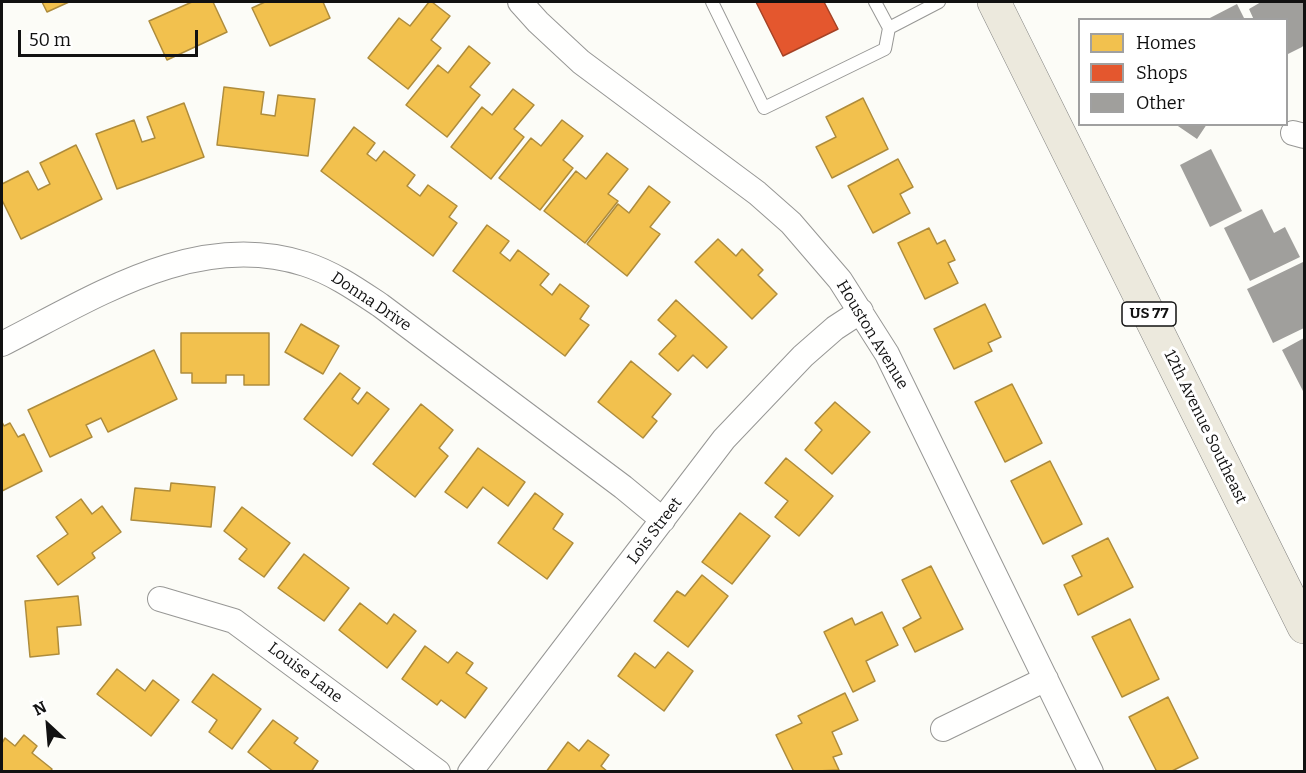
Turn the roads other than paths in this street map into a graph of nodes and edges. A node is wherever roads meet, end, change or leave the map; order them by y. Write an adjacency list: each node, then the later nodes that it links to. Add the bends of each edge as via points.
1 (520, 2): 7 (street, Houston Avenue, via 581,62 757,193 791,223)
2 (712, 2): 6 (lane, via 764,108 885,49)
3 (875, 2): 6 (lane)
4 (939, 2): 6 (lane)
5 (994, 2): 11 (main road, 12th Avenue Southeast / US 77)
6 (889, 28)
7 (861, 311): 9 (street, Lois Street, via 835,328 767,393 724,439); 12 (street, Houston Avenue, via 892,364)
8 (2, 344): 9 (street, Donna Drive, via 156,269 217,254 282,258 323,271 380,305)
9 (663, 520): 15 (street, Lois Street)
10 (160, 599): 14 (street, Louise Lane, via 234,621)
11 (1305, 627)
12 (1046, 679): 13 (street); 16 (street, Houston Avenue)
13 (943, 729)
14 (438, 771)
15 (470, 771)
16 (1091, 771)

